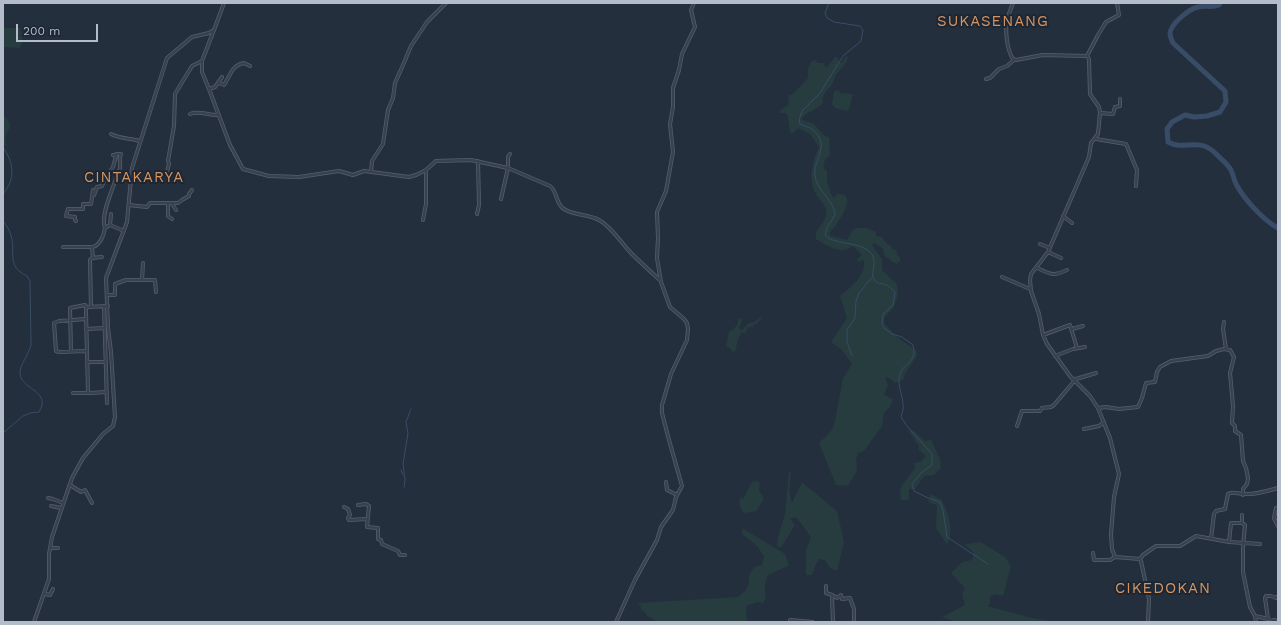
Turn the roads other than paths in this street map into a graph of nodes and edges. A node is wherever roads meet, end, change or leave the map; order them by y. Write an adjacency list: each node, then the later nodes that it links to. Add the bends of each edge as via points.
1 (224, 3): 6 (street)
2 (446, 3): 27 (street, via 427,22 410,48 395,83 383,144 372,161)
3 (694, 3): 59 (street, via 691,10 695,27 682,54 673,88 670,124 673,152 666,191 657,212 657,258)
4 (1013, 3): 8 (street, via 1006,27 1007,41)
5 (1117, 3): 7 (street, via 1119,15 1106,22)
6 (214, 30): 9 (street); 21 (street, via 192,37 167,58)
7 (1088, 56): 8 (street, via 1043,55); 16 (street, via 1090,94)
8 (1014, 60): 12 (street)
9 (202, 61): 14 (street, via 202,72); 26 (street, via 192,66 175,94 174,126)
10 (250, 66): 13 (street, via 244,63 238,65 229,74 225,84)
11 (222, 77): 13 (street)
12 (986, 79)
13 (219, 83): 14 (street)
14 (209, 89): 18 (street)
15 (1120, 99): 16 (street, via 1120,106 1114,108 1113,114)
16 (1100, 113): 20 (street, via 1098,134)
17 (190, 114): 18 (street, via 196,112)
18 (219, 115): 27 (street, via 230,145 243,169 269,176 298,177 339,171 352,175 362,171)
19 (111, 134): 21 (street)
20 (1095, 139): 28 (street, via 1126,144 1138,172); 38 (street, via 1091,143 1089,157)
21 (140, 141): 34 (street, via 132,168)
22 (510, 154): 24 (street)
23 (478, 161): 24 (street); 25 (street, via 436,161); 37 (street)
24 (508, 168): 32 (street); 59 (street, via 552,188 564,209 602,222)
25 (426, 170): 27 (street, via 409,177); 40 (street, via 426,204)
26 (167, 172)
27 (371, 172)
28 (1136, 186)
29 (93, 190): 31 (street)
30 (192, 190): 33 (street, via 189,196 178,203)
31 (92, 197): 41 (street, via 90,204 83,204 83,209 68,209 66,216 75,216); 44 (street, via 113,168 114,155 121,154 120,166 103,222)
32 (501, 199)
33 (169, 203): 34 (street, via 150,203 147,207); 35 (street); 39 (street, via 168,216)
34 (129, 205): 45 (street)
35 (176, 210)
36 (111, 214): 43 (street)
37 (477, 214)
38 (1063, 216): 42 (street); 49 (street)
39 (172, 219)
40 (423, 220)
41 (76, 221)
42 (1072, 223)
43 (110, 225): 44 (street); 45 (street)
44 (105, 228): 48 (street, via 100,244)
45 (124, 231): 62 (street, via 107,277)
46 (1040, 244): 49 (street)
47 (64, 247): 48 (street)
48 (92, 247): 52 (street)
49 (1050, 248): 50 (street)
50 (1048, 252): 53 (street); 55 (street)
51 (102, 257): 52 (street)
52 (93, 258): 66 (street, via 90,260)
53 (1061, 258)
54 (142, 263): 58 (street)
55 (1037, 268): 56 (street, via 1054,275); 60 (street, via 1030,277)
56 (1067, 270)
57 (1002, 277): 60 (street)
58 (142, 280): 61 (street, via 155,280); 62 (street, via 126,280 115,284 115,295)
59 (661, 282): 97 (street, via 670,307 684,319 688,329 687,340 671,374 662,405 682,483)
60 (1030, 289): 74 (street)
61 (156, 292)
62 (108, 295): 64 (street)
63 (104, 306): 64 (street); 66 (street); 71 (street)
64 (108, 306): 94 (street, via 115,423 94,443 83,458)
65 (86, 307): 66 (street); 67 (street); 68 (street, via 71,307)
66 (91, 307)
67 (86, 319): 68 (street); 72 (street)
68 (70, 320): 79 (street); 79 (street, via 54,323 55,350)
69 (1224, 322): 77 (street)
70 (1083, 326): 73 (street)
71 (105, 328): 72 (street); 82 (street)
72 (86, 329): 78 (street)
73 (1072, 329): 74 (street, via 1069,325); 76 (street)
74 (1043, 335): 80 (street)
75 (1085, 347): 76 (street)
76 (1077, 348): 80 (street)
77 (1226, 349): 89 (street, via 1208,356 1171,361 1161,366 1155,382 1146,383 1138,407); 96 (street, via 1234,356 1230,373 1232,423 1235,431 1241,435 1243,461 1247,473 1248,481)
78 (86, 351): 79 (street); 81 (street)
79 (71, 352)
80 (1055, 356): 84 (street)
81 (87, 362): 82 (street); 87 (street)
82 (106, 362): 85 (street)
83 (1096, 373): 84 (street)
84 (1074, 380): 89 (street, via 1087,392); 91 (street, via 1052,407 1042,408 1037,412 1022,411)
85 (107, 392): 87 (street); 88 (street)
86 (73, 393): 87 (street)
87 (90, 393)
88 (107, 403)
89 (1098, 408): 90 (street)
90 (1104, 422): 92 (street, via 1100,426); 119 (street, via 1119,474 1110,534)
91 (1016, 426)
92 (1084, 429)
93 (666, 482): 97 (street, via 667,490)
94 (70, 485): 99 (street, via 81,492 85,490); 100 (street)
95 (1278, 488): 96 (street)
96 (1243, 494): 111 (street, via 1231,492 1227,495 1225,509 1214,514)
97 (677, 495): 131 (street, via 673,510 635,580)
98 (48, 498): 100 (street)
99 (92, 502)
100 (63, 503): 104 (street)
101 (358, 505): 108 (street, via 369,506)
102 (51, 506): 104 (street)
103 (344, 507): 108 (street, via 348,508 349,520)
104 (61, 508): 115 (street)
105 (1276, 508): 106 (street)
106 (1277, 513): 110 (street, via 1274,520)
107 (1242, 515): 109 (street)
108 (367, 519): 118 (street, via 367,527 379,529 378,539 382,544 398,550 400,555)
109 (1242, 523): 112 (street, via 1231,524); 113 (street, via 1245,525)
110 (1278, 526)
111 (1211, 539): 112 (street); 120 (street, via 1196,536 1180,546 1158,546)
112 (1229, 542): 113 (street)
113 (1244, 544): 114 (street); 126 (street, via 1243,572 1250,607)
114 (1260, 544)
115 (50, 548): 116 (street); 123 (street, via 50,578)
116 (58, 548)
117 (1093, 553): 119 (street, via 1094,560 1111,560)
118 (405, 555)
119 (1115, 557): 120 (street)
120 (1140, 559): 135 (street, via 1149,599)
121 (826, 586): 124 (street, via 826,594)
122 (53, 589): 123 (street, via 50,594)
123 (45, 594): 130 (street)
124 (832, 595): 133 (street); 134 (street, via 836,598 850,598)
125 (1278, 596): 127 (street, via 1265,598)
126 (1255, 616): 127 (street); 136 (street)
127 (1268, 619): 129 (street)
128 (790, 620): 132 (street)
129 (1278, 620)
130 (34, 622)
131 (616, 622)
132 (813, 622)
133 (832, 622)
134 (854, 622)
135 (1148, 622)
136 (1256, 622)

